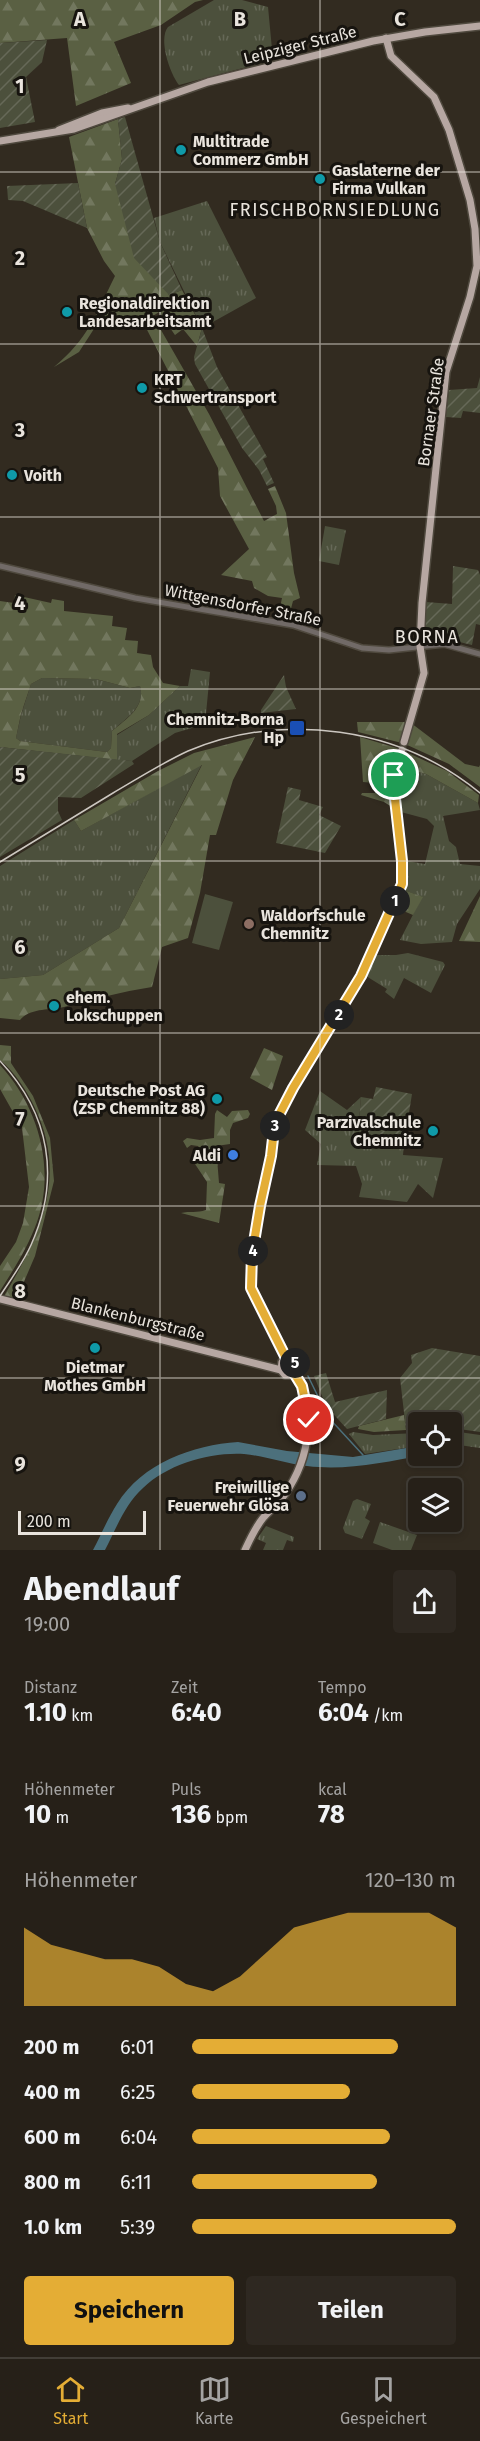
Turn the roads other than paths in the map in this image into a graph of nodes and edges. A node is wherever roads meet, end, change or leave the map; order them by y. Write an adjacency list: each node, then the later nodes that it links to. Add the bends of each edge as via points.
1 (480, 26): 2 (main road, Leipziger Straße)
2 (387, 38): 3 (main road, Leipziger Straße, via 208,82 56,132); 5 (main road, Bornaer Straße, via 392,56 438,104 476,229 475,277 446,372 427,540)
3 (0, 141)
4 (0, 566): 5 (street, Wittgensdorfer Straße, via 135,598 294,625 362,648)
5 (420, 646): 6 (street, Wittgensdorfer Straße, via 453,645); 7 (main road, Bornaer Straße, via 423,680)
6 (480, 654)
7 (404, 742)
8 (402, 750): 10 (main road, via 394,775 402,884 361,976 293,1088 274,1130 250,1280)
9 (0, 1299): 10 (main road, Blankenburgstraße, via 269,1368)
10 (283, 1364): 11 (main road, via 285,1375); 11 (main road, via 295,1363)
11 (292, 1374): 12 (main road, via 301,1389 309,1420 306,1446 286,1493 262,1519)
12 (244, 1550)

